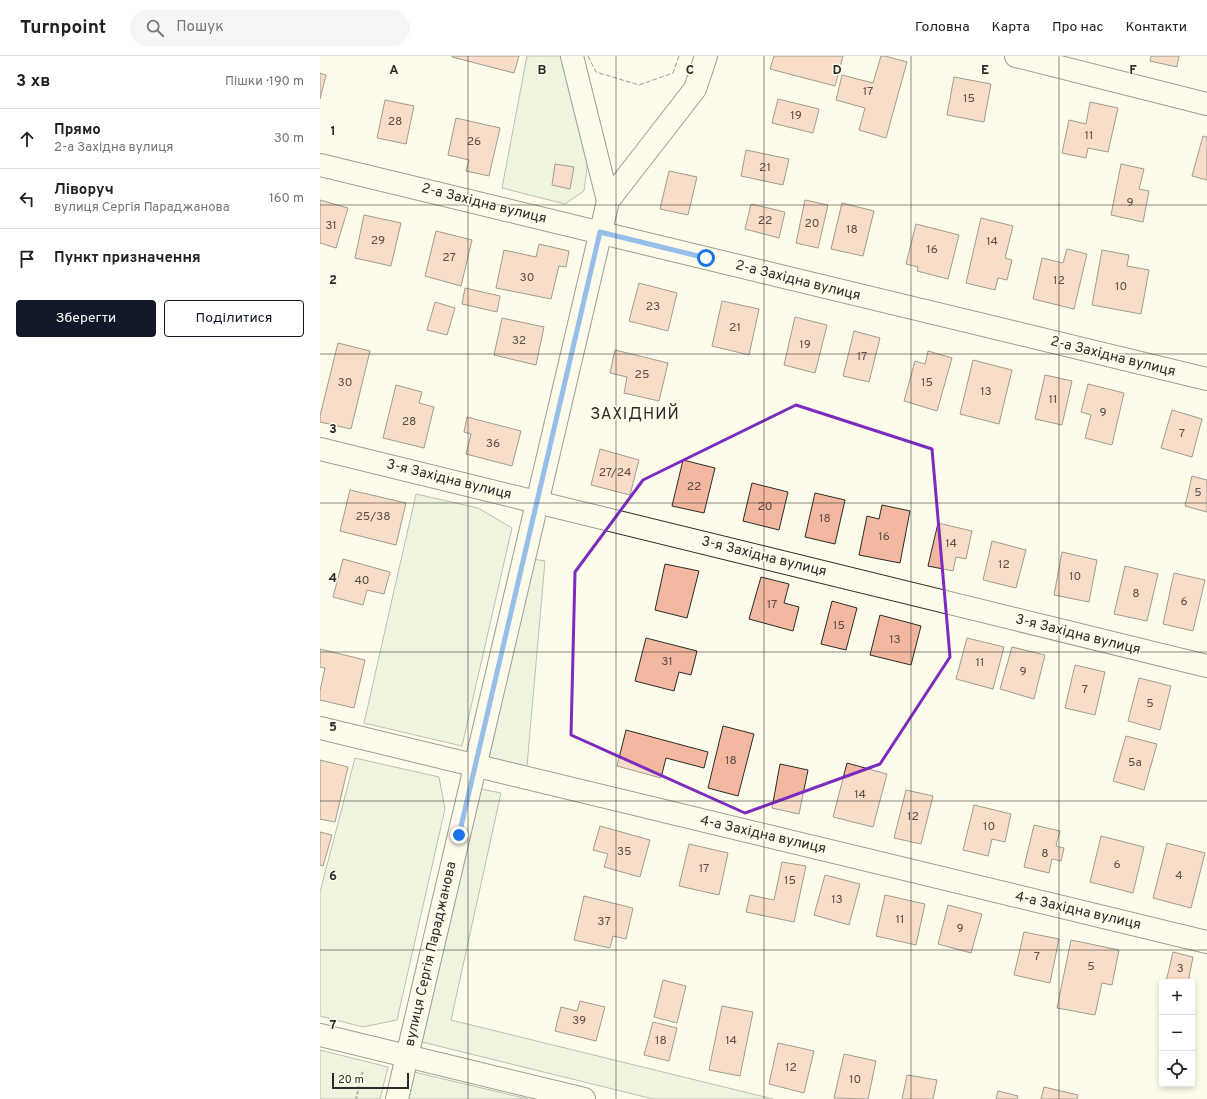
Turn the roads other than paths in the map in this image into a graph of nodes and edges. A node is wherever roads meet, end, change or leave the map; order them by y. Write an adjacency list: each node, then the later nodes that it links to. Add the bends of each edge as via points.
1 (572, 56): 6 (street, вулиця Сергія Параджанова)
2 (706, 56): 6 (street, вулиця Сергія Параджанова, via 695,89)
3 (1016, 56): 4 (street)
4 (1207, 104)
5 (320, 165): 7 (street, 2-а Західна вулиця)
6 (608, 201): 7 (street, вулиця Сергія Параджанова)
7 (600, 232): 8 (street, 2-а Західна вулиця); 10 (street, вулиця Сергія Параджанова)
8 (1207, 379)
9 (320, 449): 10 (street, 3-я Західна вулиця)
10 (537, 502): 11 (street, 3-я Західна вулиця); 13 (street, вулиця Сергія Параджанова)
11 (1207, 666)
12 (320, 728): 13 (street, 4-а Західна вулиця)
13 (476, 766): 14 (street, 4-а Західна вулиця); 16 (street, вулиця Сергія Параджанова)
14 (1207, 942)
15 (320, 1035): 16 (street)
16 (407, 1056): 17 (street, вулиця Сергія Параджанова); 18 (street)
17 (396, 1099)
18 (584, 1099)

